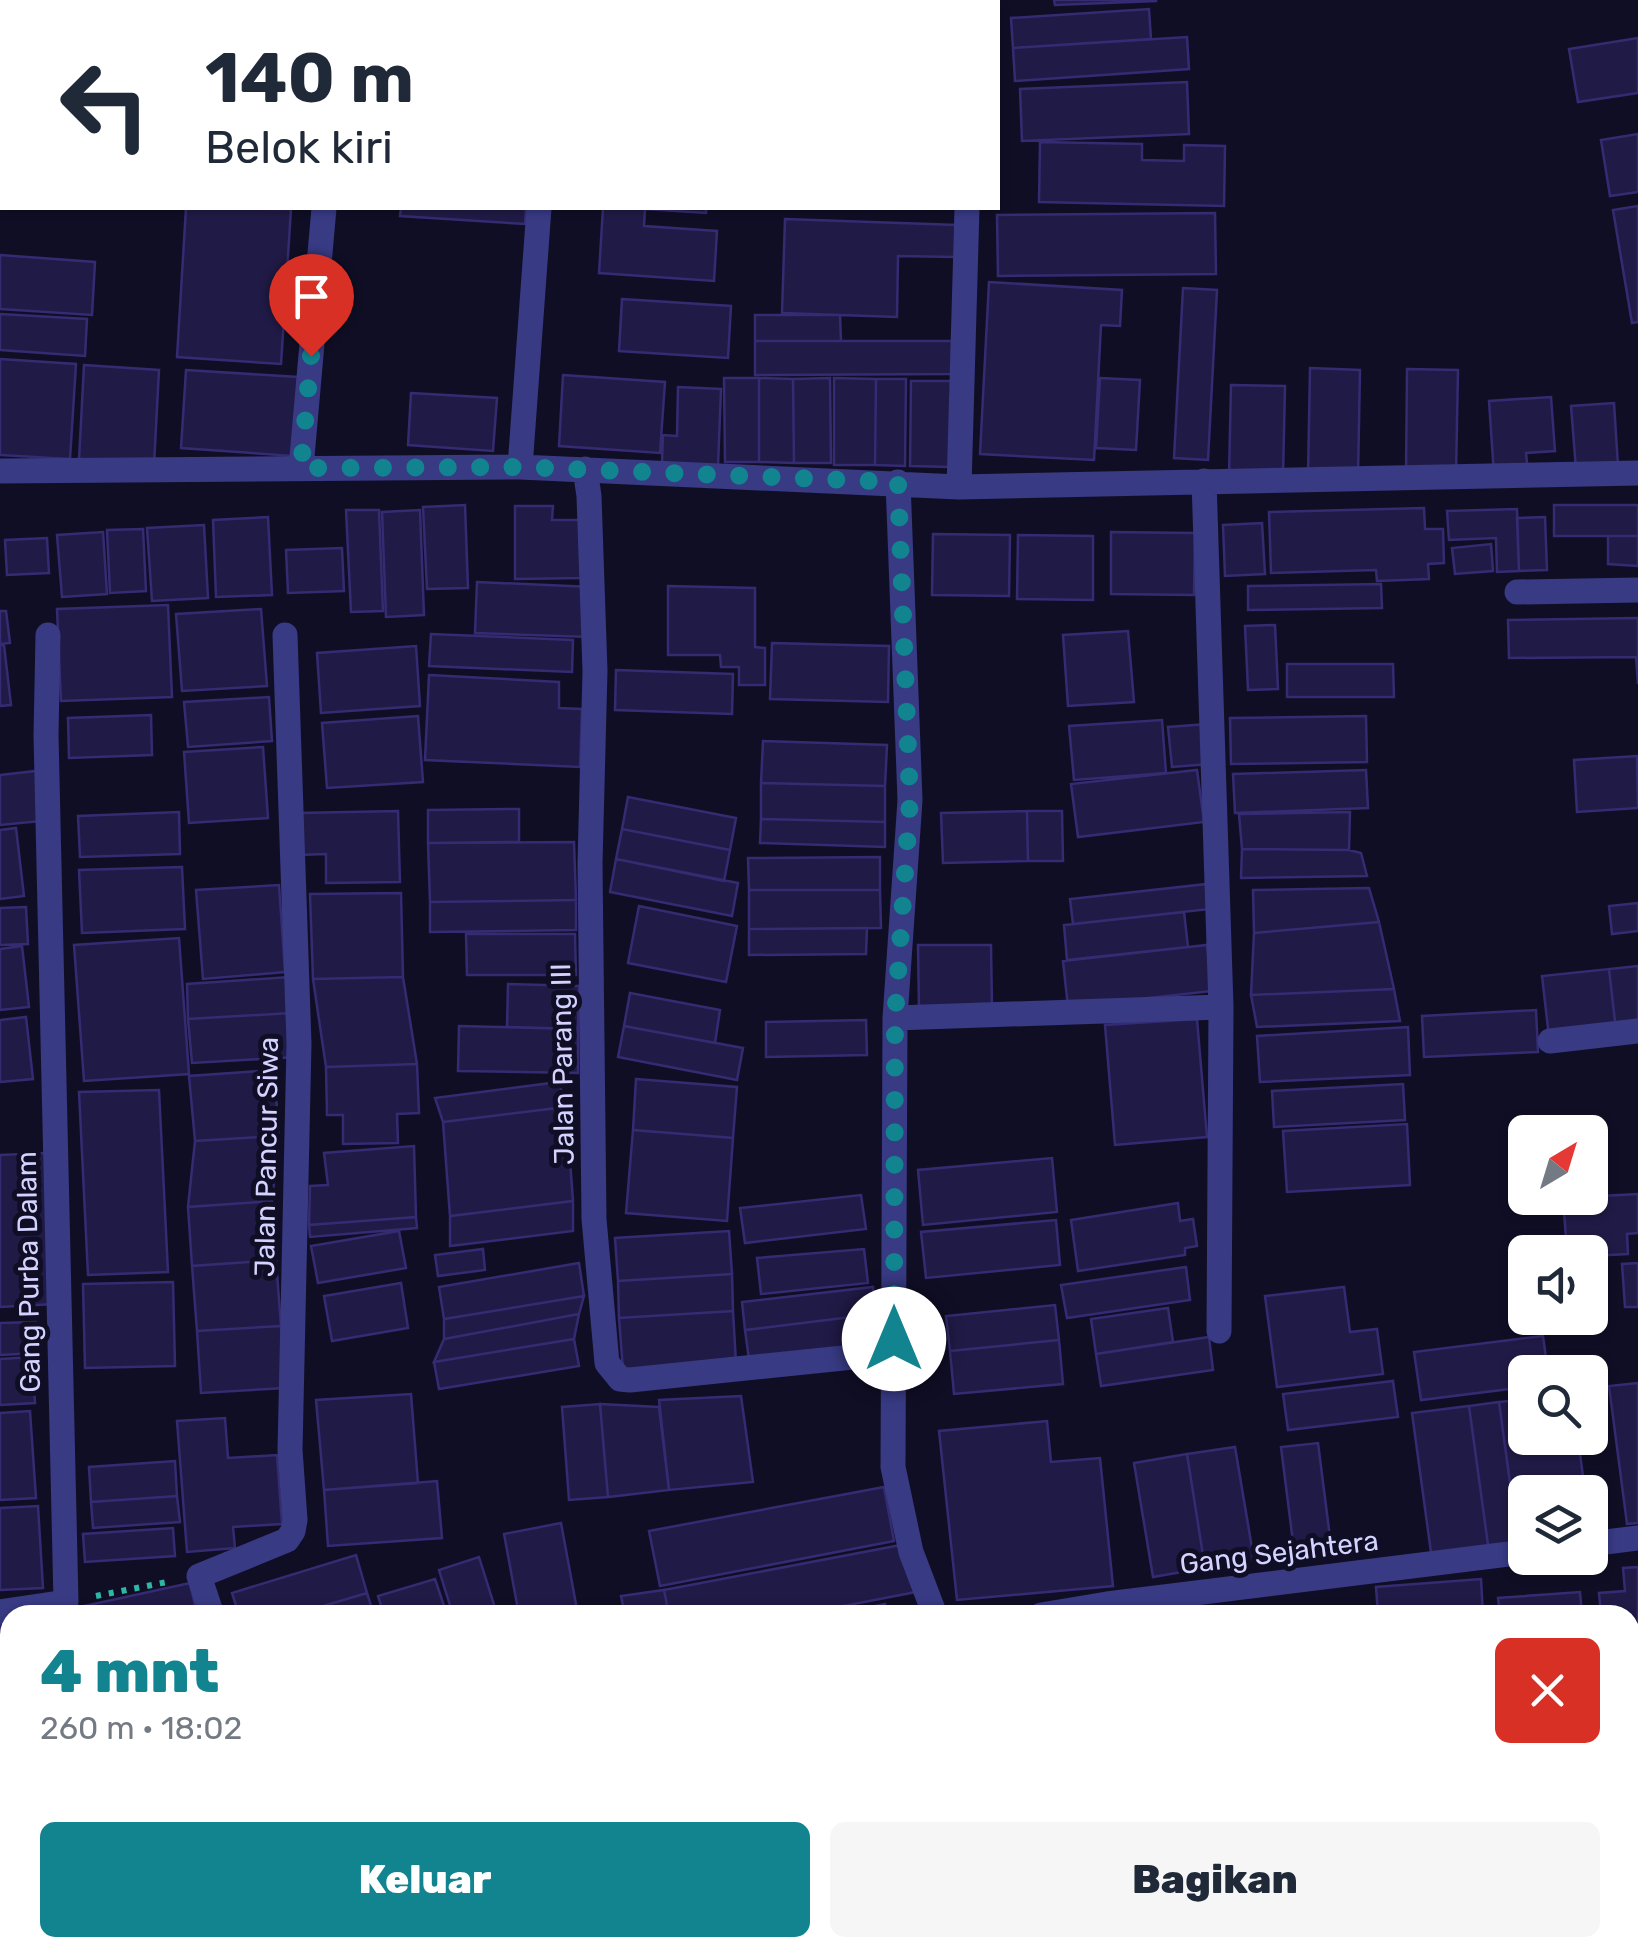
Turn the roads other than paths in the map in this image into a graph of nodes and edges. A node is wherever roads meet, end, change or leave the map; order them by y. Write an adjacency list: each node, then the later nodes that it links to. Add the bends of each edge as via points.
1 (324, 210): 5 (street)
2 (539, 210): 4 (street)
3 (967, 210): 11 (street)
4 (520, 467): 5 (street); 6 (street)
5 (301, 468): 7 (street)
6 (585, 469): 10 (street); 21 (street, Jalan Parang III, via 595,671 594,1219 607,1363 620,1379 630,1380)
7 (0, 472)
8 (1638, 474): 9 (street)
9 (1204, 481): 11 (street); 16 (street)
10 (898, 482): 11 (street); 17 (street, via 910,800)
11 (959, 487)
12 (1638, 590): 13 (street)
13 (1517, 592)
14 (48, 635): 25 (street, Gang Purba Dalam, via 66,1602)
15 (284, 636): 26 (street, Jalan Pancur Siwa, via 299,1044 290,1450 295,1520 287,1540 199,1576)
16 (1221, 1007): 17 (street); 20 (street)
17 (895, 1018): 21 (street)
18 (1638, 1031): 19 (street)
19 (1550, 1041)
20 (1219, 1331)
21 (893, 1346): 27 (street, via 892,1467)
22 (1638, 1538): 23 (street)
23 (1608, 1542)
24 (1508, 1554): 28 (street, Gang Sejahtera)
25 (46, 1605)
26 (209, 1605)
27 (931, 1605)
28 (1106, 1605)

